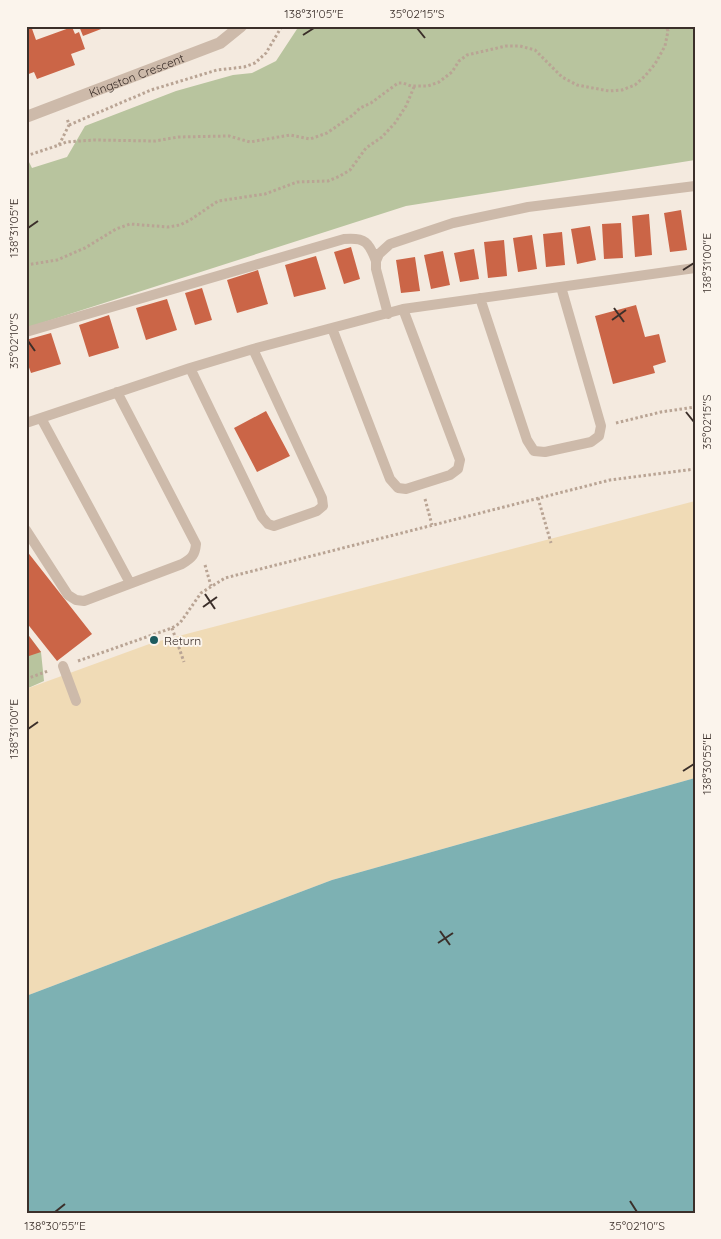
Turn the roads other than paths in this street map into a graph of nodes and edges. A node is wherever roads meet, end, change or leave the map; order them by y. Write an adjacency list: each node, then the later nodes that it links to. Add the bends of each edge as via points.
1 (241, 26): 2 (street, Kingston Crescent, via 220,43)
2 (26, 117)
3 (695, 186): 4 (lane, via 528,208 453,223 390,244)
4 (376, 260): 9 (lane); 11 (lane, via 364,241 344,238)
5 (695, 268): 6 (lane)
6 (562, 287): 7 (lane); 7 (lane, via 601,426 599,436 591,442 545,452 534,451 527,440)
7 (480, 298): 8 (lane)
8 (403, 309): 9 (lane); 10 (lane, via 460,460 458,469 450,475 406,489 398,488 390,479)
9 (388, 314): 10 (lane)
10 (332, 328): 12 (lane)
11 (26, 332)
12 (253, 349): 13 (lane); 13 (lane, via 323,506 274,526 262,517)
13 (190, 368): 14 (lane)
14 (117, 392): 15 (lane); 18 (lane, via 196,544 196,552 182,564)
15 (42, 418): 16 (lane); 18 (lane)
16 (26, 422)
17 (26, 530): 18 (lane, via 68,595 76,600 84,601)
18 (130, 583)
19 (63, 666): 20 (lane)
20 (76, 701)

